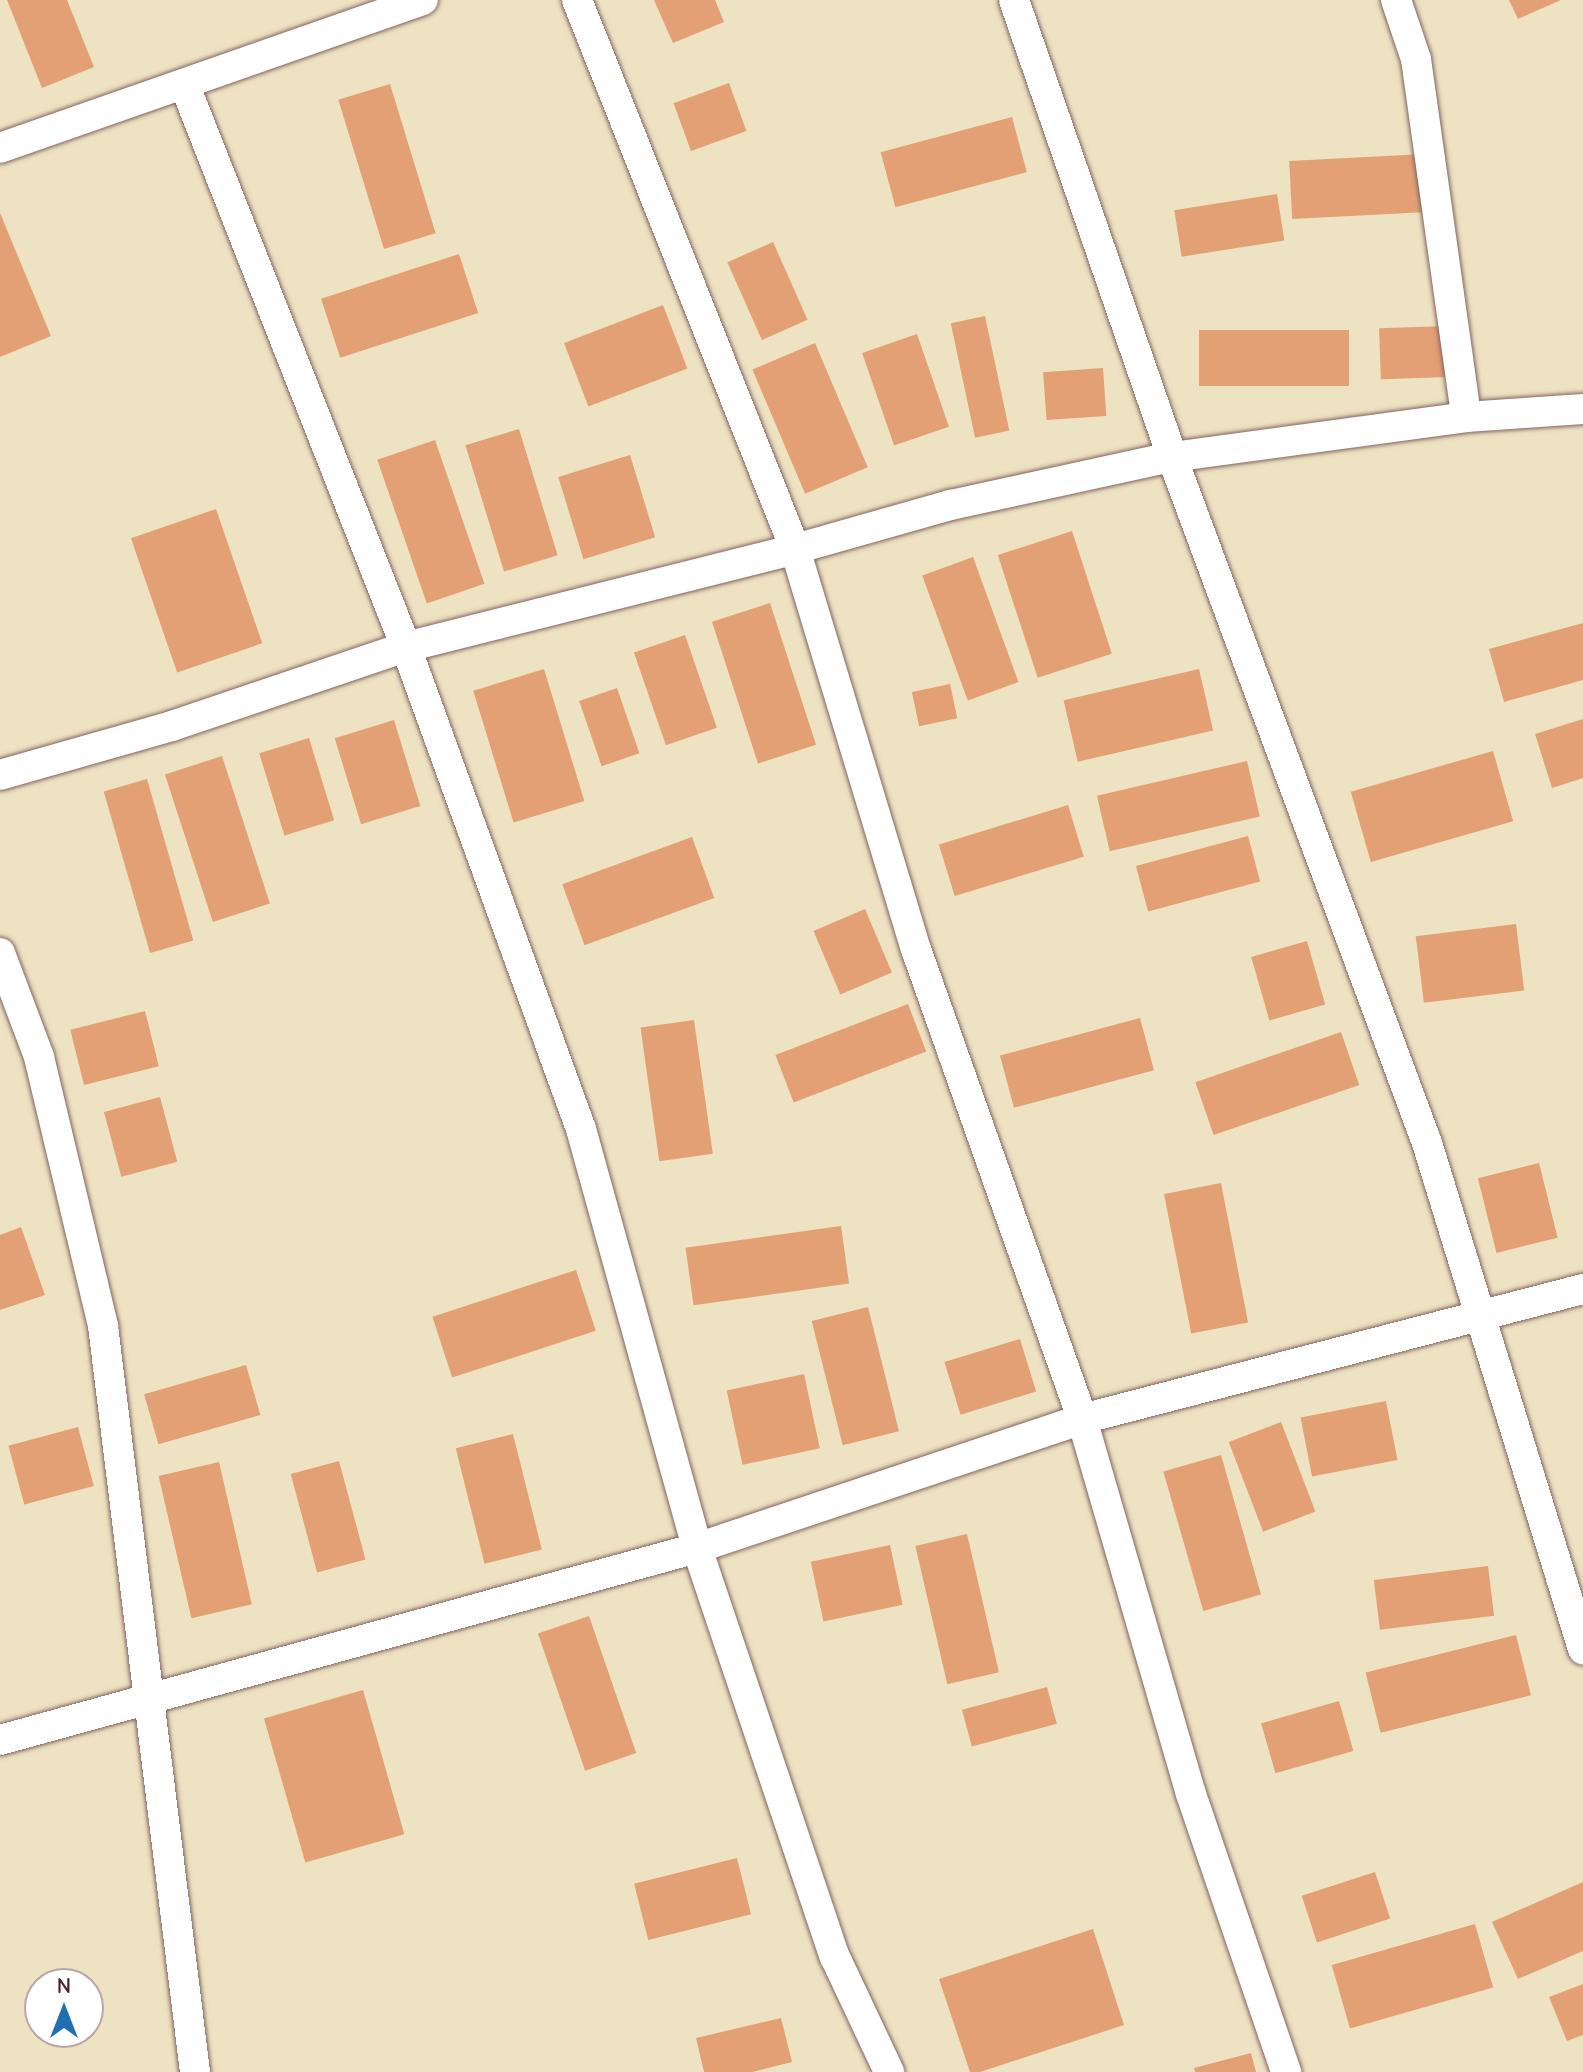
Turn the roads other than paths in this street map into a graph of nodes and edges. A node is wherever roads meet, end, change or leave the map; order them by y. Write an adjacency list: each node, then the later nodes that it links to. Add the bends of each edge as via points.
1 (423, 0): 5 (street)
2 (577, 0): 10 (street)
3 (1014, 0): 9 (street)
4 (1396, 0): 8 (street, via 1416,59)
5 (185, 86): 6 (street); 11 (street)
6 (0, 148)
7 (1583, 409): 8 (street)
8 (1466, 417): 9 (street)
9 (1172, 457): 10 (street, via 951,505); 15 (street, via 1427,1143)
10 (795, 549): 11 (street); 16 (street, via 917,952)
11 (406, 647): 12 (street, via 172,726); 17 (street, via 581,1129)
12 (0, 775)
13 (0, 953): 19 (street, via 39,1057 103,1326)
14 (1583, 1289): 15 (street)
15 (1482, 1317): 16 (street); 18 (street)
16 (1082, 1419): 17 (street); 23 (street, via 1191,1794)
17 (697, 1548): 19 (street); 22 (street, via 835,1957)
18 (1583, 1649)
19 (151, 1697): 20 (street); 21 (street)
20 (0, 1740)
21 (195, 2072)
22 (889, 2072)
23 (1286, 2072)

